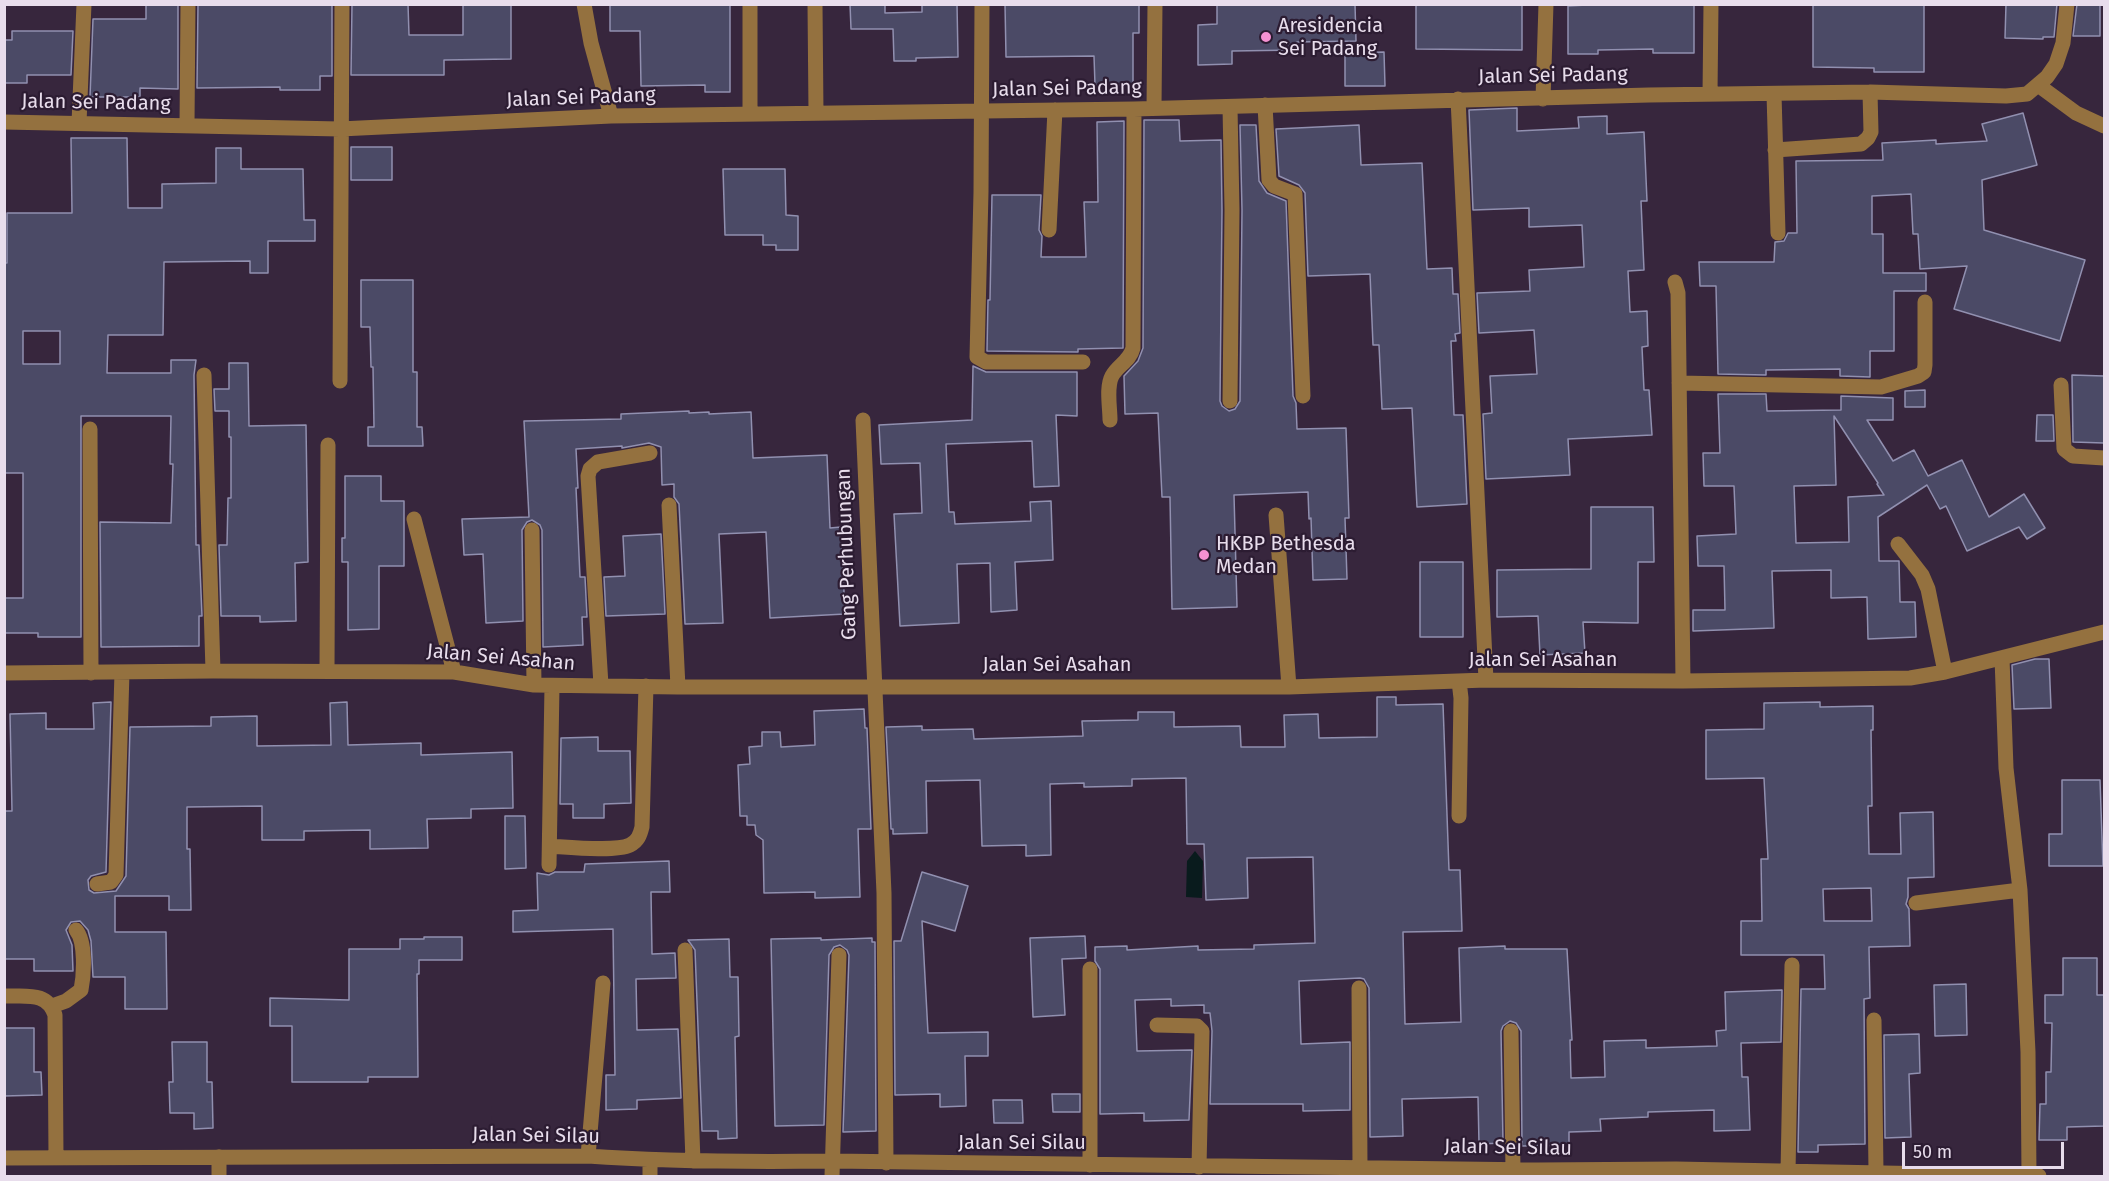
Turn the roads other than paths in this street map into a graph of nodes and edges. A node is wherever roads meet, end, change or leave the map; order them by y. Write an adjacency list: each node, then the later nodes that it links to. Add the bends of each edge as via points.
1 (84, 4): 28 (street)
2 (188, 4): 29 (street)
3 (342, 4): 31 (street)
4 (584, 4): 26 (street)
5 (750, 4): 25 (street)
6 (815, 4): 24 (street)
7 (982, 4): 23 (street)
8 (1155, 4): 20 (street)
9 (1546, 4): 17 (street)
10 (1711, 4): 15 (street)
11 (2067, 4): 12 (street, via 2063,44 2056,64)
12 (2033, 90): 13 (street, Jalan Sei Padang, via 2006,96); 30 (street)
13 (1870, 92): 14 (street, Jalan Sei Padang); 32 (street, via 1871,132 1861,144)
14 (1774, 93): 15 (street, Jalan Sei Padang); 32 (street)
15 (1710, 94): 17 (street, Jalan Sei Padang)
16 (1458, 99): 17 (street, Jalan Sei Padang); 18 (street, Jalan Sei Padang); 64 (street)
17 (1543, 99)
18 (1264, 105): 19 (street, Jalan Sei Padang); 42 (street, via 1269,180 1295,194)
19 (1230, 107): 20 (street, Jalan Sei Padang); 43 (street)
20 (1154, 108): 21 (street, Jalan Sei Padang)
21 (1134, 109): 22 (street, Jalan Sei Padang); 45 (street, via 1132,348 1129,358 1110,380)
22 (1055, 110): 23 (street, Jalan Sei Padang); 33 (street)
23 (982, 111): 24 (street, Jalan Sei Padang); 37 (street, via 977,357 986,362)
24 (816, 113): 25 (street, Jalan Sei Padang)
25 (750, 114): 26 (street, Jalan Sei Padang)
26 (611, 116): 31 (street, Jalan Sei Padang)
27 (4, 122): 28 (street, Jalan Sei Padang)
28 (79, 123): 29 (street, Jalan Sei Padang)
29 (187, 126): 31 (street, Jalan Sei Padang)
30 (2104, 126)
31 (340, 129): 39 (street)
32 (1775, 150): 34 (street)
33 (1049, 230)
34 (1778, 233)
35 (1675, 282): 40 (street)
36 (1926, 302): 40 (street, via 1926,365 1918,376 1881,387)
37 (1083, 362)
38 (204, 375): 57 (street)
39 (340, 381)
40 (1679, 383): 66 (street)
41 (2061, 385): 49 (street, via 2064,449 2073,456)
42 (1303, 396)
43 (1230, 400)
44 (863, 420): 71 (street, Gang Perhubungan)
45 (1110, 420)
46 (90, 429): 63 (street)
47 (328, 445): 58 (street)
48 (650, 453): 68 (street, via 598,462 588,476)
49 (2104, 458)
50 (669, 505): 72 (street)
51 (1276, 515): 73 (street)
52 (414, 519): 60 (street)
53 (532, 530): 67 (street)
54 (1898, 544): 61 (street, via 1928,589)
55 (2104, 632): 56 (street, Jalan Sei Asahan)
56 (2002, 658): 61 (street, Jalan Sei Asahan); 78 (street, via 2006,768)
57 (213, 671): 58 (street, Jalan Sei Asahan); 59 (street, Jalan Sei Asahan)
58 (327, 671): 60 (street, Jalan Sei Asahan)
59 (123, 672): 63 (street, Jalan Sei Asahan); 77 (street, via 116,875 111,882)
60 (454, 672): 67 (street, Jalan Sei Asahan)
61 (1945, 672): 66 (street, Jalan Sei Asahan, via 1910,678)
62 (4, 673): 63 (street, Jalan Sei Asahan)
63 (91, 673)
64 (1486, 680): 65 (street, Jalan Sei Asahan); 66 (street, Jalan Sei Asahan)
65 (1459, 681): 73 (street, Jalan Sei Asahan); 74 (street)
66 (1683, 681)
67 (534, 685): 69 (street, Jalan Sei Asahan)
68 (601, 685): 69 (street, Jalan Sei Asahan); 70 (street, Jalan Sei Asahan)
69 (552, 686): 75 (street)
70 (646, 686): 72 (street, Jalan Sei Asahan); 75 (street, via 640,837 623,848)
71 (874, 686): 72 (street, Jalan Sei Asahan); 73 (street, Jalan Sei Asahan); 98 (street, Gang Perhubungan, via 884,893)
72 (678, 687)
73 (1289, 687)
74 (1460, 816)
75 (549, 846): 76 (street)
76 (549, 865)
77 (97, 884)
78 (2020, 890): 79 (street); 112 (street)
79 (1916, 903)
80 (76, 930): 88 (street, via 82,941 81,990)
81 (685, 950): 97 (street)
82 (840, 955): 103 (street)
83 (1792, 965): 106 (street)
84 (1090, 969): 99 (street)
85 (603, 983): 92 (street)
86 (1359, 987): 101 (street)
87 (4, 996): 88 (street, via 38,997)
88 (52, 1006): 93 (street)
89 (1874, 1020): 107 (street)
90 (1157, 1025): 100 (street, via 1197,1026 1202,1031)
91 (1511, 1031): 105 (street)
92 (588, 1156): 94 (street, Jalan Sei Silau); 96 (street, Jalan Sei Silau)
93 (57, 1157): 94 (street, Jalan Sei Silau); 95 (street, Jalan Sei Silau)
94 (219, 1157): 110 (street)
95 (4, 1158)
96 (650, 1160): 97 (street, Jalan Sei Silau); 111 (street)
97 (693, 1161): 102 (street, Jalan Sei Silau)
98 (886, 1163): 103 (street, Jalan Sei Silau); 104 (street, Jalan Sei Silau)
99 (1090, 1164): 100 (street, Jalan Sei Silau); 104 (street, Jalan Sei Silau)
100 (1199, 1167): 101 (street, Jalan Sei Silau)
101 (1360, 1167): 105 (street, Jalan Sei Silau)
102 (742, 1169): 103 (street, Jalan Sei Silau)
103 (832, 1169)
104 (945, 1170)
105 (1513, 1170): 108 (street, Jalan Sei Silau)
106 (1788, 1172): 107 (street, Jalan Sei Silau); 109 (street, Jalan Sei Silau)
107 (1876, 1172): 112 (street, Jalan Sei Silau)
108 (1538, 1173): 109 (street, Jalan Sei Silau)
109 (1676, 1173)
110 (219, 1176)
111 (651, 1176)
112 (2032, 1176)

